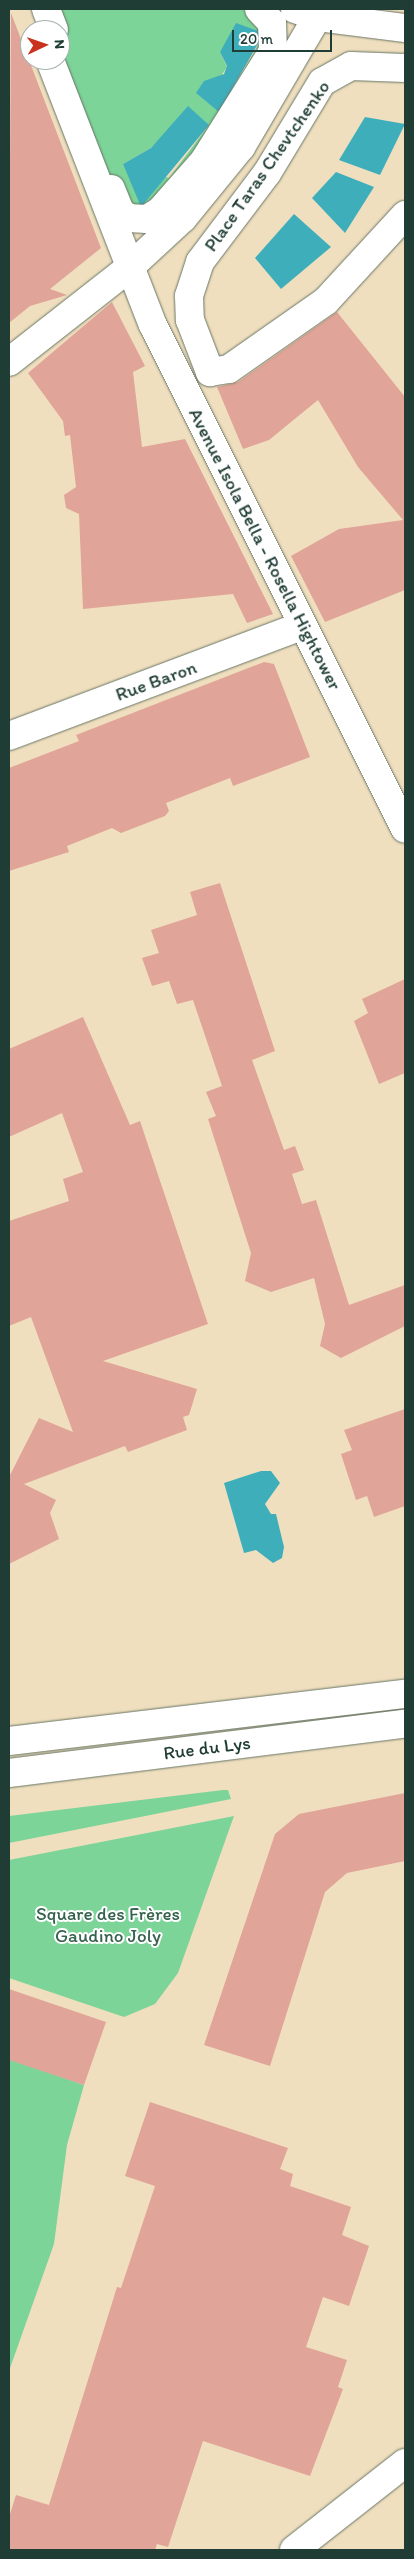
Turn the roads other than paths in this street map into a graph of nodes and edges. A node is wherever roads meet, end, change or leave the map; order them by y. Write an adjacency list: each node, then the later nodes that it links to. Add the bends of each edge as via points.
1 (258, 9): 6 (street, via 272,23 273,51 204,161 160,211 147,219 128,218 120,211)
2 (312, 11): 3 (street); 8 (street, via 241,148 182,218)
3 (405, 28)
4 (405, 68): 7 (street, Place Taras Chevtchenko, via 351,66 322,82 268,173 200,262 189,296 190,320 210,372 228,369 326,301)
5 (54, 70): 8 (street, Avenue Isola Bella - Rosella Hightower)
6 (69, 70)
7 (405, 215)
8 (129, 268): 9 (street); 10 (street, Avenue Isola Bella - Rosella Hightower)
9 (9, 362)
10 (302, 626): 11 (street, Rue Baron); 12 (street, Avenue Isola Bella - Rosella Hightower)
11 (9, 736)
12 (405, 829)
13 (405, 1694): 15 (street, Rue du Lys)
14 (405, 1724): 16 (street, Rue du Lys)
15 (9, 1740)
16 (9, 1773)
17 (405, 2464): 18 (street)
18 (294, 2550)

